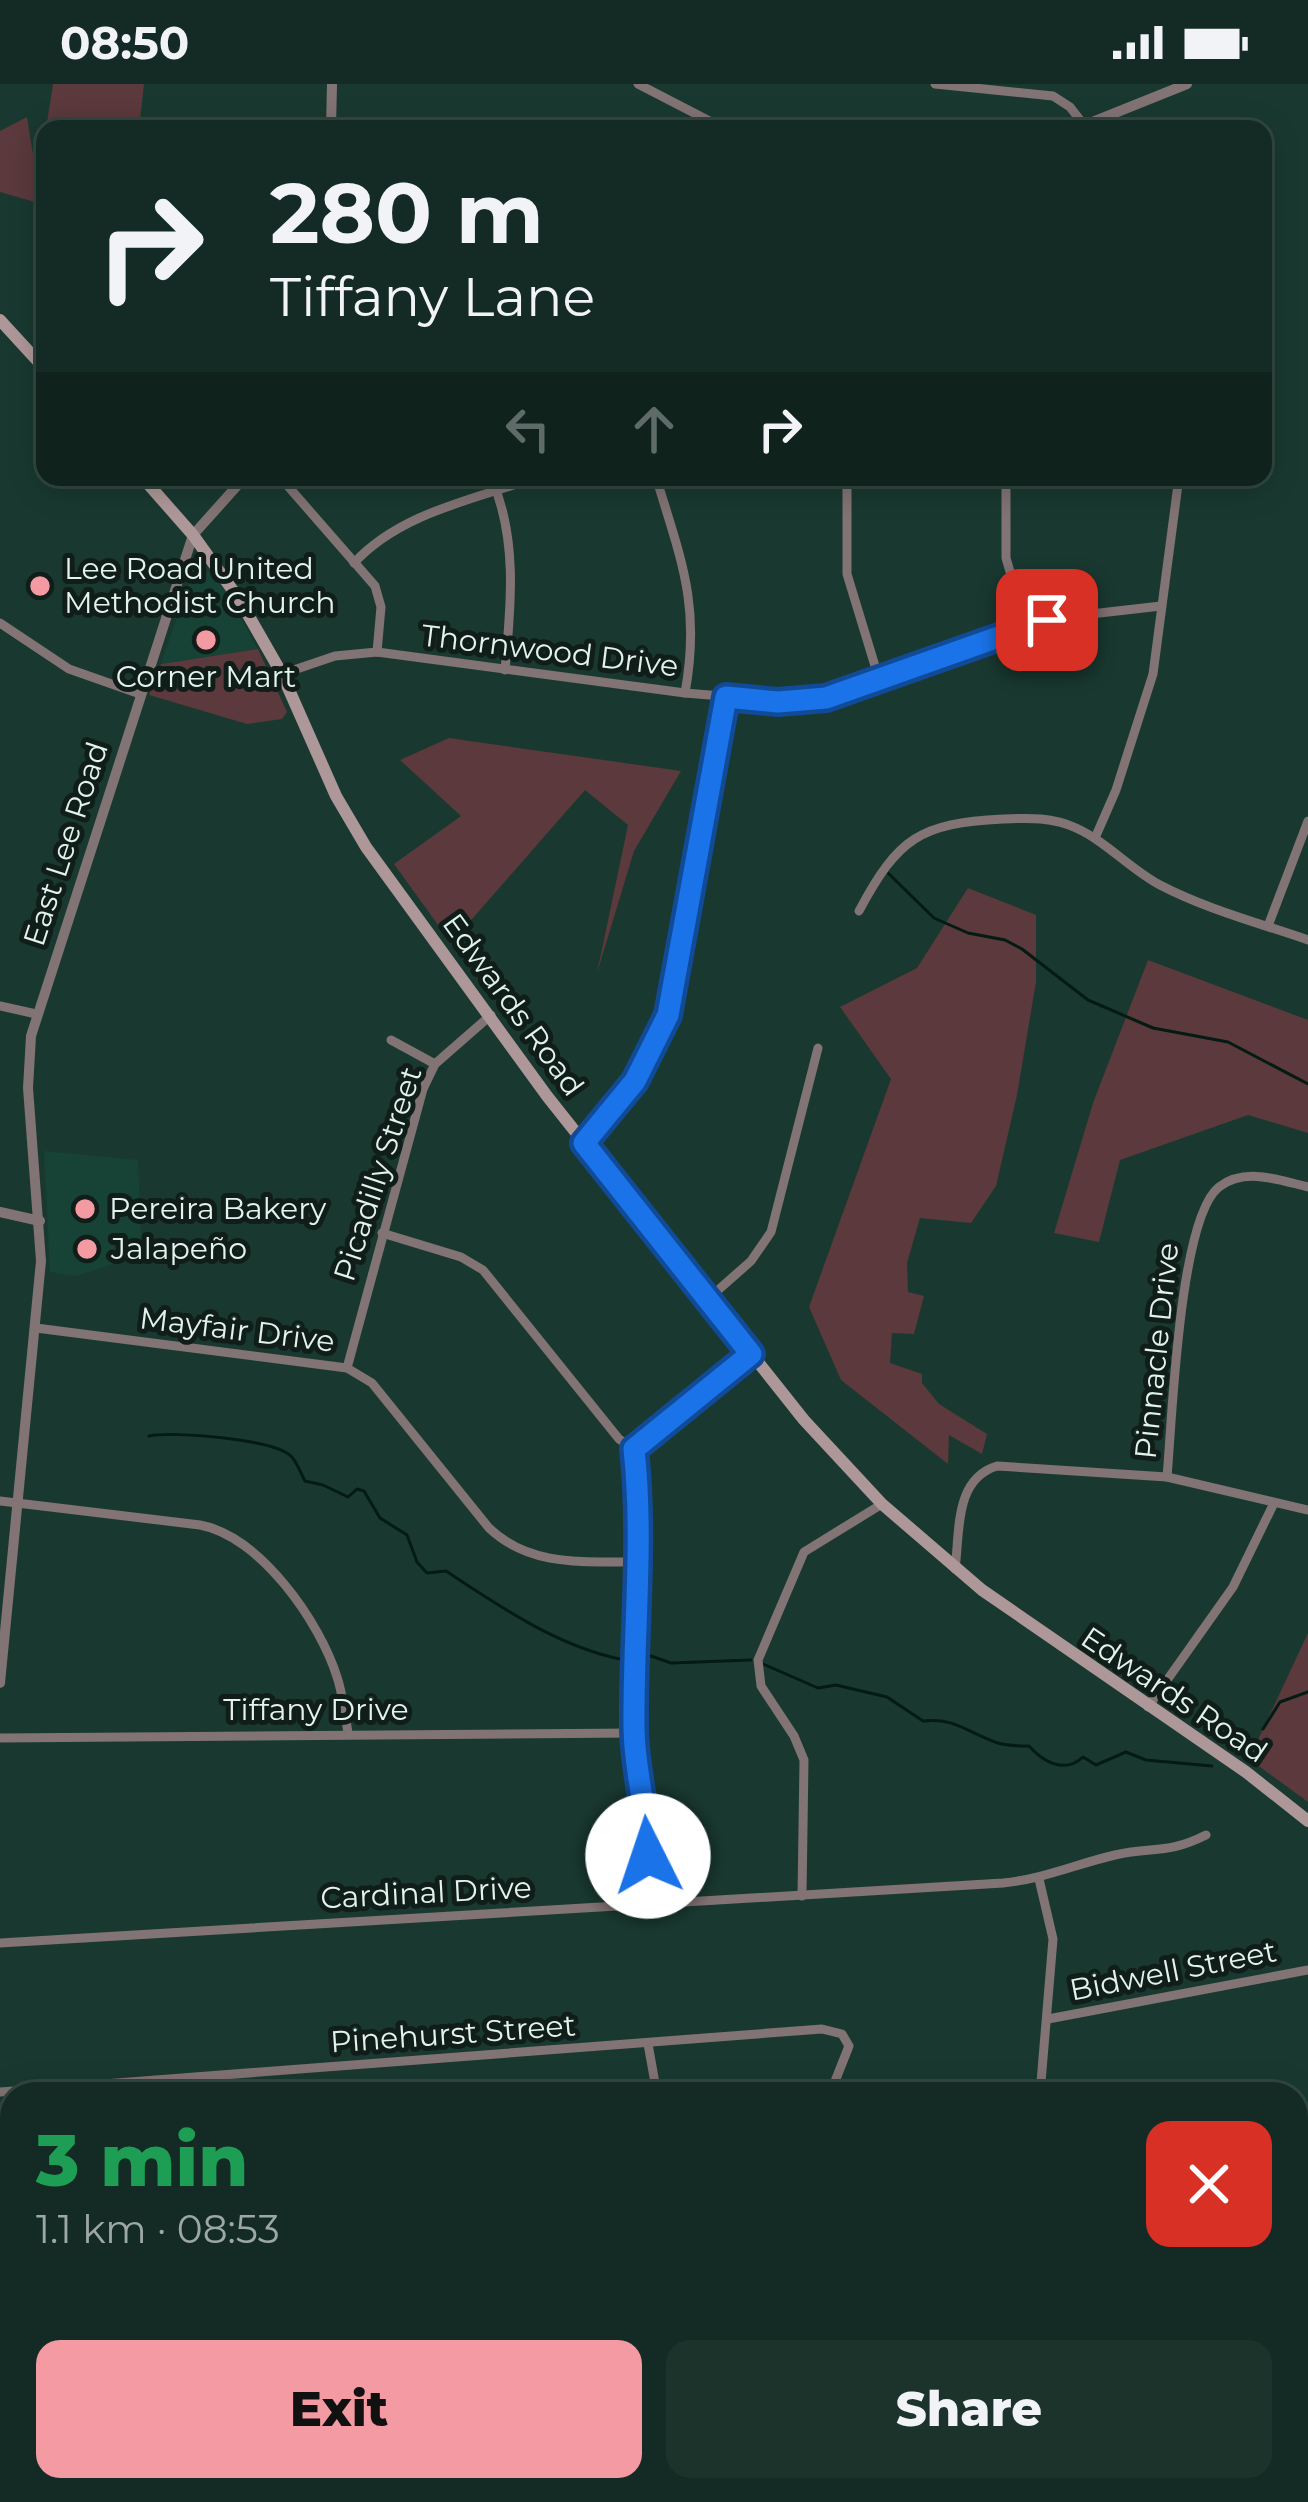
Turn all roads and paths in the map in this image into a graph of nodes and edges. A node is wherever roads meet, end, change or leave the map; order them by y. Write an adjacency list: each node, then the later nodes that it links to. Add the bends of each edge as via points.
1 (332, 84): 5 (street)
2 (638, 84): 6 (street)
3 (935, 84): 7 (street, via 1053,96)
4 (1187, 84): 8 (street)
5 (331, 120)
6 (708, 120)
7 (1077, 120)
8 (1101, 120)
9 (0, 320): 10 (main road)
10 (36, 359)
11 (150, 486): 21 (main road, Edwards Road)
12 (237, 486): 21 (street, East Lee Road)
13 (288, 486): 22 (street)
14 (495, 486): 20 (street)
15 (513, 486): 20 (street)
16 (659, 486): 30 (street, via 692,606)
17 (847, 486): 29 (street, via 847,574)
18 (1006, 486): 25 (street, via 1006,558)
19 (1178, 486): 23 (street)
20 (497, 492): 22 (street, via 399,526); 27 (street, via 511,563)
21 (194, 535): 28 (main road, Edwards Road); 31 (street, East Lee Road)
22 (354, 563): 26 (street, via 380,598)
23 (1161, 607): 25 (street, Thornwood Drive); 34 (street, via 1153,674)
24 (0, 623): 31 (street, via 69,668)
25 (1026, 626): 29 (street, Thornwood Drive)
26 (377, 652): 27 (street, Thornwood Drive); 28 (street, Thornwood Drive)
27 (505, 670): 30 (street, Thornwood Drive)
28 (282, 674): 40 (main road, Edwards Road, via 350,823)
29 (878, 679): 32 (street, Thornwood Drive, via 814,700)
30 (685, 693): 32 (street, Thornwood Drive)
31 (140, 694): 39 (street, East Lee Road)
32 (726, 697): 44 (street, via 668,1015 635,1081)
33 (1308, 820): 36 (street)
34 (1095, 838): 35 (street, via 1040,818 940,827 892,856); 36 (street, via 1163,887)
35 (859, 911)
36 (1268, 926): 37 (street)
37 (1308, 940)
38 (0, 1006): 39 (street)
39 (36, 1014): 47 (street, East Lee Road, via 28,1088)
40 (491, 1016): 43 (street, Picadilly Street); 44 (main road, Edwards Road)
41 (391, 1040): 43 (street)
42 (818, 1048): 49 (street, via 771,1232)
43 (434, 1064): 48 (street, Picadilly Street)
44 (584, 1143): 49 (main road, Edwards Road)
45 (1308, 1187): 54 (street, Pinnacle Drive, via 1243,1176 1220,1186 1203,1207 1189,1261)
46 (0, 1212): 47 (street)
47 (40, 1221): 50 (street, East Lee Road)
48 (382, 1233): 52 (street, Picadilly Street); 53 (street, via 483,1270)
49 (708, 1299): 51 (main road, Edwards Road)
50 (36, 1328): 52 (street, Mayfair Drive); 58 (street, East Lee Road)
51 (751, 1354): 53 (street); 57 (main road, Edwards Road)
52 (346, 1368): 60 (street, Mayfair Drive, via 372,1383 505,1541 554,1560)
53 (634, 1449): 60 (street)
54 (1167, 1477): 56 (street, Pinnacle Drive); 61 (street, Pinnacle Drive, via 986,1470 965,1493)
55 (0, 1501): 58 (street)
56 (1274, 1503): 59 (street, Pinnacle Drive); 64 (street, via 1233,1587)
57 (882, 1504): 61 (main road, Edwards Road); 71 (street, via 805,1552 758,1660 761,1686 804,1760)
58 (18, 1505): 62 (street, East Lee Road); 65 (street, via 200,1525 231,1537 274,1574 315,1628 337,1676)
59 (1308, 1510)
60 (639, 1562): 66 (street)
61 (956, 1569): 64 (main road, Edwards Road)
62 (1, 1664): 63 (street, East Lee Road)
63 (0, 1683)
64 (1148, 1707): 68 (main road, Edwards Road)
65 (348, 1733): 66 (street, Tiffany Drive); 67 (street, Tiffany Drive)
66 (633, 1733): 72 (street, via 648,1820)
67 (0, 1738)
68 (1308, 1821)
69 (1207, 1835): 70 (street, Cardinal Drive, via 1176,1850 1118,1854)
70 (1039, 1879): 71 (street, Cardinal Drive); 75 (street, via 1053,1939)
71 (802, 1896): 72 (street, Cardinal Drive)
72 (649, 1904): 73 (street, Cardinal Drive)
73 (0, 1943)
74 (1308, 1970): 75 (street, Bidwell Street)
75 (1048, 2019): 80 (street)
76 (649, 2044): 77 (street, Pinehurst Street); 78 (street); 79 (street, Pinehurst Street, via 829,2029 845,2037 849,2050)
77 (135, 2082)
78 (655, 2082)
79 (835, 2082)
80 (1041, 2082)

